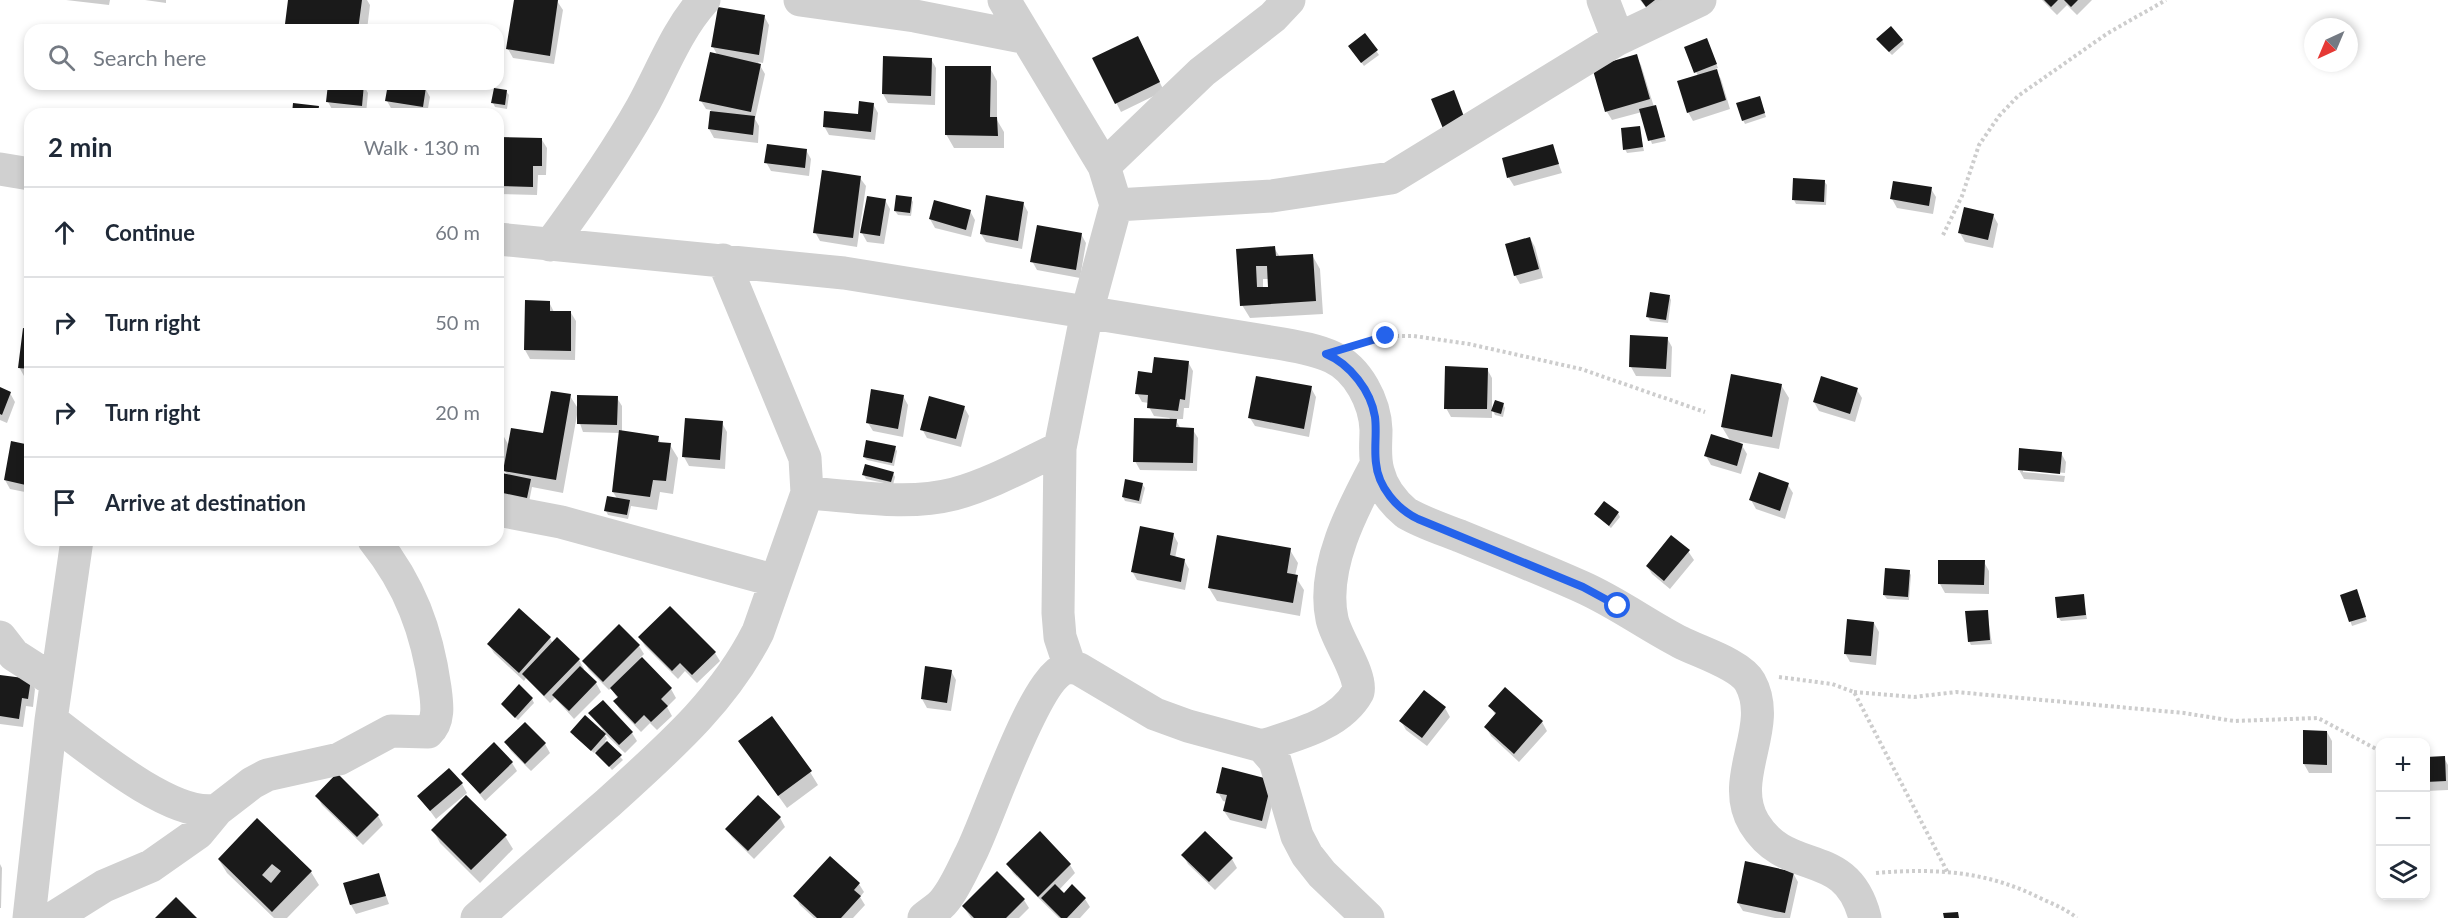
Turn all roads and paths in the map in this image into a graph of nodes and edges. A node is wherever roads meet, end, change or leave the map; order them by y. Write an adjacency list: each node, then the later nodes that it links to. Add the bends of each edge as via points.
1 (704, 0): 16 (street, via 683,27 642,107 588,194)
2 (800, 0): 8 (street, via 915,16)
3 (1004, 0): 8 (street)
4 (1289, 0): 10 (street, via 1202,72)
5 (1603, 0): 9 (street)
6 (1700, 0): 9 (street)
7 (2166, 0): 14 (path, via 2108,33 2018,96 1999,116 1979,145 1962,196)
8 (1027, 38): 10 (street)
9 (1618, 39): 13 (street, via 1391,178 1272,196)
10 (1104, 165): 13 (street)
11 (0, 169): 12 (street)
12 (24, 173)
13 (1116, 205): 18 (street)
14 (1943, 235)
15 (504, 240): 16 (street)
16 (550, 245): 17 (street)
17 (723, 260): 18 (street, via 896,281); 23 (street, via 805,458)
18 (1088, 312): 19 (street); 21 (street)
19 (1326, 354): 20 (path, via 1386,336 1414,336 1581,369); 22 (street, via 1353,374 1370,401 1375,414)
20 (1705, 412)
21 (1060, 448): 23 (street, via 956,494 935,498); 29 (street, via 1058,613 1060,637)
22 (1376, 465): 30 (street, via 1391,498 1412,517 1583,587); 34 (street, via 1345,527 1330,601 1332,619 1356,676 1358,692 1328,720)
23 (807, 493): 27 (street)
24 (504, 511): 27 (street, via 561,522)
25 (76, 546): 31 (street)
26 (379, 546): 36 (street, via 393,564 421,621 430,652 436,701 433,726 426,732 391,731 339,759 267,775)
27 (776, 581): 41 (street, via 748,654 690,728)
28 (0, 637): 31 (street, via 14,655)
29 (1070, 667): 34 (street, via 1155,714); 42 (street, via 1055,675 1034,707 971,854 945,900)
30 (1745, 675): 32 (path, via 1810,680); 38 (street, via 1756,696 1757,709 1744,791 1755,823 1788,854)
31 (56, 682): 33 (street)
32 (1854, 692): 35 (path, via 1914,698 1956,692 2234,721 2318,718); 37 (path)
33 (51, 720): 36 (street, via 174,803 198,810); 39 (street)
34 (1262, 746): 43 (street, via 1275,761 1307,855)
35 (2376, 749)
36 (217, 810): 40 (street, via 198,833 151,866 104,886)
37 (1948, 873): 38 (path, via 1913,870); 45 (path, via 1978,875 2019,887)
38 (1842, 876): 44 (street, via 1861,901)
39 (29, 918)
40 (53, 918)
41 (477, 918)
42 (924, 918)
43 (1368, 918)
44 (1865, 918)
45 (2077, 918)

